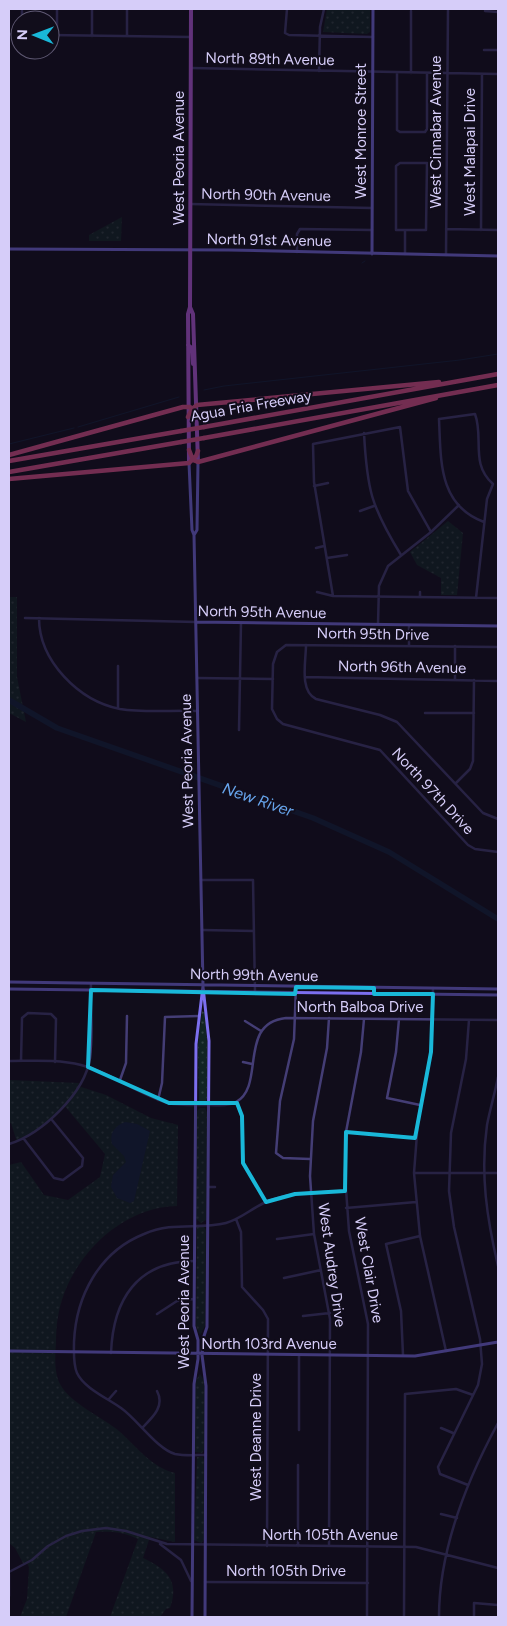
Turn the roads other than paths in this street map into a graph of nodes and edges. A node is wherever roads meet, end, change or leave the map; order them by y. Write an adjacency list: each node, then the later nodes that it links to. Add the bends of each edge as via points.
1 (92, 9): 12 (street)
2 (127, 9): 13 (street)
3 (191, 9): 15 (main road, West Peoria Avenue)
4 (287, 9): 14 (street, via 285,33)
5 (324, 9): 14 (street)
6 (373, 9): 16 (street, West Monroe Street)
7 (448, 9): 25 (street, West Cinnabar Avenue)
8 (411, 11): 23 (street)
9 (485, 12): 10 (street)
10 (498, 12)
11 (60, 35): 12 (street)
12 (92, 36): 13 (street)
13 (127, 36): 15 (street)
14 (320, 36): 16 (street); 20 (street)
15 (191, 37): 19 (main road, West Peoria Avenue)
16 (373, 37): 21 (street, West Monroe Street)
17 (484, 50): 18 (street)
18 (498, 50)
19 (191, 68): 20 (street, North 89th Avenue); 28 (main road, West Peoria Avenue)
20 (319, 71): 21 (street, North 89th Avenue)
21 (373, 72): 22 (street, North 89th Avenue); 29 (street, West Monroe Street)
22 (397, 72): 23 (street, North 89th Avenue); 24 (street, via 398,131 426,131)
23 (410, 72): 24 (street, North 89th Avenue)
24 (427, 73): 25 (street, North 89th Avenue)
25 (447, 73): 26 (street, North 89th Avenue); 30 (street, West Cinnabar Avenue)
26 (482, 74): 27 (street, North 89th Avenue); 33 (street, West Malapai Drive)
27 (498, 74)
28 (190, 204): 29 (street, North 90th Avenue); 36 (main road, West Peoria Avenue)
29 (372, 208): 31 (street, West Monroe Street)
30 (446, 229): 33 (street); 40 (street, West Cinnabar Avenue)
31 (372, 230): 37 (street, via 300,229); 38 (street, West Monroe Street)
32 (406, 230): 32 (street, via 426,230 427,163 400,163 396,166 396,230); 39 (street)
33 (481, 230): 34 (street)
34 (498, 230)
35 (9, 249): 36 (street, North 91st Avenue)
36 (190, 250): 37 (street, North 91st Avenue); 42 (main road, West Peoria Avenue)
37 (297, 252): 38 (street, North 91st Avenue)
38 (372, 254): 39 (street, North 91st Avenue)
39 (405, 254): 40 (street, North 91st Avenue)
40 (446, 255): 41 (street, North 91st Avenue)
41 (498, 256)
42 (190, 307): 43 (main road, West Peoria Avenue); 44 (main road, West Peoria Avenue, via 194,314)
43 (188, 345): 44 (main road, via 192,348); 50 (main road, West Peoria Avenue)
44 (195, 371): 49 (main road, West Peoria Avenue)
45 (498, 374): 46 (highway, Agua Fria Freeway)
46 (445, 383): 49 (highway); 57 (highway, Agua Fria Freeway, bridge)
47 (498, 385): 48 (highway, Agua Fria Freeway)
48 (445, 394): 58 (highway, via 430,401); 59 (highway, Agua Fria Freeway, bridge)
49 (196, 405): 50 (highway); 51 (main road, West Peoria Avenue)
50 (190, 408): 51 (highway); 52 (highway); 56 (highway)
51 (197, 416): 55 (main road, West Peoria Avenue)
52 (188, 417): 54 (main road)
53 (364, 433): 63 (street, via 313,444); 66 (street, via 367,481); 69 (street, via 400,427 408,491)
54 (189, 450): 58 (highway)
55 (198, 451): 58 (highway)
56 (9, 455)
57 (9, 461)
58 (194, 462): 60 (highway); 70 (street, West Peoria Avenue); 70 (street, West Peoria Avenue, via 197,530)
59 (9, 472)
60 (9, 478)
61 (328, 483): 63 (street)
62 (493, 484): 64 (street); 65 (street, via 479,460 475,414 439,419 442,472 446,485); 68 (street)
63 (314, 486): 71 (street)
64 (497, 486)
65 (460, 505): 68 (street); 69 (street)
66 (374, 506): 67 (street); 74 (street)
67 (360, 511)
68 (484, 522): 81 (street)
69 (431, 532): 74 (street)
70 (194, 535): 85 (street, West Peoria Avenue)
71 (324, 546): 72 (street); 75 (street)
72 (316, 548)
73 (347, 555): 75 (street)
74 (401, 555): 79 (street, via 383,573)
75 (327, 558): 78 (street)
76 (317, 592): 78 (street)
77 (420, 592): 80 (street)
78 (333, 596): 79 (street)
79 (378, 596): 80 (street); 87 (street)
80 (420, 597): 81 (street)
81 (476, 598): 82 (street)
82 (498, 598)
83 (25, 618): 84 (street, North 95th Avenue)
84 (39, 618): 85 (street, North 95th Avenue); 102 (street, via 40,636 46,650 66,678 83,692)
85 (196, 622): 86 (street, North 95th Avenue); 96 (street, West Peoria Avenue)
86 (241, 623): 87 (street, North 95th Avenue); 97 (street)
87 (378, 624): 88 (street, North 95th Avenue)
88 (409, 625): 89 (street, North 95th Avenue); 91 (street)
89 (498, 626)
90 (306, 645): 91 (street, North 95th Drive); 95 (street); 98 (street, North 95th Drive, via 280,649 273,661)
91 (409, 646): 92 (street, North 95th Drive)
92 (455, 646): 93 (street, North 95th Drive); 99 (street)
93 (498, 647)
94 (118, 666): 102 (street)
95 (305, 677): 99 (street, North 96th Avenue); 107 (street, via 306,689 312,698 397,722)
96 (197, 678): 97 (street); 103 (street, West Peoria Avenue)
97 (240, 678): 98 (street); 106 (street)
98 (273, 678): 109 (street, North 97th Drive, via 273,712 282,723 377,748 468,845)
99 (455, 679): 100 (street, North 96th Avenue)
100 (474, 680): 101 (street, North 96th Avenue); 105 (street)
101 (498, 681)
102 (118, 708): 103 (street)
103 (198, 711): 110 (street, West Peoria Avenue)
104 (425, 712): 105 (street)
105 (474, 713): 107 (street, via 472,766)
106 (239, 730)
107 (456, 783): 108 (street, via 483,813)
108 (498, 819)
109 (498, 852)
110 (201, 880): 111 (street, West Peoria Avenue); 112 (street, via 253,880)
111 (202, 930): 112 (street); 116 (street, West Peoria Avenue)
112 (254, 931): 117 (street)
113 (9, 982): 114 (street, North 99th Avenue)
114 (91, 984): 115 (street, North 99th Avenue); 123 (street)
115 (137, 985): 116 (street, North 99th Avenue); 124 (street)
116 (203, 986): 117 (street, North 99th Avenue); 125 (street, West Peoria Avenue); 126 (street, West Peoria Avenue)
117 (255, 987): 118 (street, North 99th Avenue); 127 (street)
118 (296, 987): 119 (street, North 99th Avenue); 128 (street)
119 (374, 988): 120 (street, North 99th Avenue); 129 (street)
120 (433, 988): 121 (street, North 99th Avenue); 130 (street)
121 (498, 988)
122 (9, 989): 123 (street, North 99th Avenue)
123 (91, 990): 124 (street, North 99th Avenue); 148 (street)
124 (136, 992): 125 (street, North 99th Avenue)
125 (201, 993): 126 (street, North 99th Avenue); 133 (street, West Peoria Avenue)
126 (205, 993): 127 (street, North 99th Avenue); 154 (street, West Peoria Avenue, via 209,1032)
127 (255, 993): 128 (street, North 99th Avenue)
128 (295, 994): 129 (street, North 99th Avenue); 134 (street)
129 (374, 994): 130 (street, North 99th Avenue)
130 (433, 994): 131 (street, North 99th Avenue); 138 (street)
131 (498, 995)
132 (127, 1016): 150 (street, via 126,1063)
133 (199, 1016): 151 (street, via 165,1017 162,1083); 153 (street, West Peoria Avenue)
134 (295, 1018): 135 (street, North Balboa Drive); 142 (street, North Balboa Drive, via 275,1020); 161 (street, via 294,1039 280,1101 276,1153 282,1158)
135 (329, 1018): 136 (street, North Balboa Drive); 161 (street, West Audrey Drive)
136 (364, 1019): 137 (street, North Balboa Drive); 157 (street, West Clair Drive)
137 (398, 1019): 138 (street, North Balboa Drive); 155 (street, via 396,1052 387,1098)
138 (433, 1019): 139 (street, North Balboa Drive); 155 (street, via 431,1052)
139 (469, 1020): 140 (street, North Balboa Drive); 163 (street)
140 (498, 1020)
141 (245, 1021): 142 (street)
142 (261, 1031): 147 (street)
143 (9, 1061): 144 (street)
144 (21, 1061): 145 (street); 145 (street, via 22,1016 25,1013 51,1014 56,1019)
145 (55, 1062): 148 (street)
146 (243, 1062): 147 (street)
147 (252, 1064): 152 (street, via 247,1088)
148 (88, 1067): 150 (street); 156 (street)
149 (498, 1077): 164 (street, via 487,1124)
150 (120, 1080): 151 (street)
151 (158, 1100): 153 (street)
152 (236, 1102): 154 (street); 170 (street, via 242,1116 243,1163)
153 (196, 1105): 154 (street); 174 (street, West Peoria Avenue)
154 (208, 1105): 166 (street, West Peoria Avenue)
155 (420, 1105): 158 (street)
156 (52, 1120): 159 (street); 159 (street, via 84,1162 63,1180 58,1180)
157 (346, 1132): 158 (street); 168 (street, West Clair Drive)
158 (416, 1138): 162 (street)
159 (24, 1139): 160 (street)
160 (9, 1144)
161 (310, 1159): 169 (street, West Audrey Drive)
162 (414, 1173): 163 (street); 171 (street)
163 (449, 1173): 164 (street); 188 (street, via 454,1227)
164 (483, 1173): 165 (street); 180 (street)
165 (498, 1173)
166 (208, 1187): 167 (street); 175 (street, West Peoria Avenue)
167 (215, 1187)
168 (345, 1191): 169 (street); 172 (street, West Clair Drive)
169 (310, 1193): 170 (street); 176 (street, West Audrey Drive)
170 (266, 1202): 173 (street)
171 (416, 1202): 172 (street); 177 (street)
172 (346, 1208): 197 (street, West Clair Drive, via 367,1315)
173 (236, 1219): 175 (street); 194 (street, West Deanne Drive, via 241,1232 241,1285 267,1316)
174 (195, 1224): 175 (street); 179 (street, West Peoria Avenue); 190 (street, via 150,1231 111,1255 95,1274 84,1295 76,1323)
175 (207, 1224): 193 (street, West Peoria Avenue, via 207,1325)
176 (314, 1234): 178 (street); 181 (street, West Audrey Drive)
177 (420, 1236): 191 (street); 198 (street, via 386,1244 401,1311)
178 (277, 1238)
179 (195, 1261): 183 (street, West Peoria Avenue); 192 (street, via 176,1262 156,1269 129,1290 115,1316)
180 (498, 1266)
181 (321, 1270): 182 (street); 184 (street, West Audrey Drive)
182 (284, 1278)
183 (194, 1299): 185 (street, via 177,1300); 193 (street, West Peoria Avenue, via 194,1326)
184 (330, 1313): 186 (street); 196 (street, West Audrey Drive)
185 (158, 1314)
186 (304, 1316)
187 (498, 1342): 188 (street, North 103rd Avenue)
188 (481, 1346): 191 (street, North 103rd Avenue); 201 (street, via 482,1370)
189 (9, 1351): 190 (street, North 103rd Avenue)
190 (74, 1352): 192 (street, North 103rd Avenue); 202 (street, via 77,1374 86,1384)
191 (446, 1352): 198 (street, North 103rd Avenue)
192 (111, 1353): 193 (street, North 103rd Avenue)
193 (200, 1355): 194 (street, North 103rd Avenue); 208 (street, West Peoria Avenue, via 194,1384); 209 (street, West Peoria Avenue, via 206,1383)
194 (268, 1355): 195 (street, North 103rd Avenue); 217 (street, West Deanne Drive)
195 (299, 1356): 196 (street, North 103rd Avenue); 206 (street)
196 (330, 1356): 197 (street, North 103rd Avenue); 219 (street, West Audrey Drive)
197 (369, 1356): 198 (street, North 103rd Avenue); 220 (street, West Clair Drive)
198 (403, 1356)
199 (116, 1391): 202 (street)
200 (157, 1391): 204 (street, via 160,1397 158,1410)
201 (473, 1395): 207 (street); 221 (street, via 456,1389 405,1394)
202 (110, 1399): 204 (street)
203 (498, 1423): 211 (street)
204 (143, 1427): 208 (street, via 167,1451)
205 (441, 1428): 207 (street)
206 (299, 1430)
207 (453, 1433): 211 (street, via 438,1470 440,1474)
208 (194, 1455): 209 (street); 215 (street, West Peoria Avenue)
209 (206, 1455): 216 (street, West Peoria Avenue)
210 (298, 1465): 218 (street)
211 (468, 1485): 213 (street)
212 (441, 1514): 213 (street)
213 (456, 1518): 222 (street)
214 (159, 1543): 215 (street, North 105th Avenue); 224 (street, North 105th Avenue, via 118,1529 82,1531 56,1541); 227 (street, North 105th Avenue, via 181,1560)
215 (193, 1545): 216 (street, North 105th Avenue); 227 (street, West Peoria Avenue)
216 (205, 1545): 217 (street, North 105th Avenue); 225 (street, West Peoria Avenue)
217 (267, 1546): 218 (street, North 105th Avenue)
218 (298, 1546): 219 (street, North 105th Avenue)
219 (329, 1546): 220 (street, North 105th Avenue)
220 (368, 1546): 221 (street, North 105th Avenue); 226 (street, West Clair Drive)
221 (404, 1546): 222 (street, North 105th Avenue); 233 (street)
222 (446, 1554): 223 (street, North 105th Avenue); 234 (street)
223 (498, 1568)
224 (9, 1573): 228 (street)
225 (205, 1582): 226 (street, North 105th Drive); 231 (street, West Peoria Avenue)
226 (368, 1583): 232 (street, West Clair Drive)
227 (192, 1587): 230 (street, West Peoria Avenue)
228 (9, 1596)
229 (498, 1605): 235 (street, via 474,1603)
230 (192, 1617)
231 (205, 1617)
232 (367, 1617)
233 (404, 1617)
234 (439, 1617)
235 (474, 1617)

